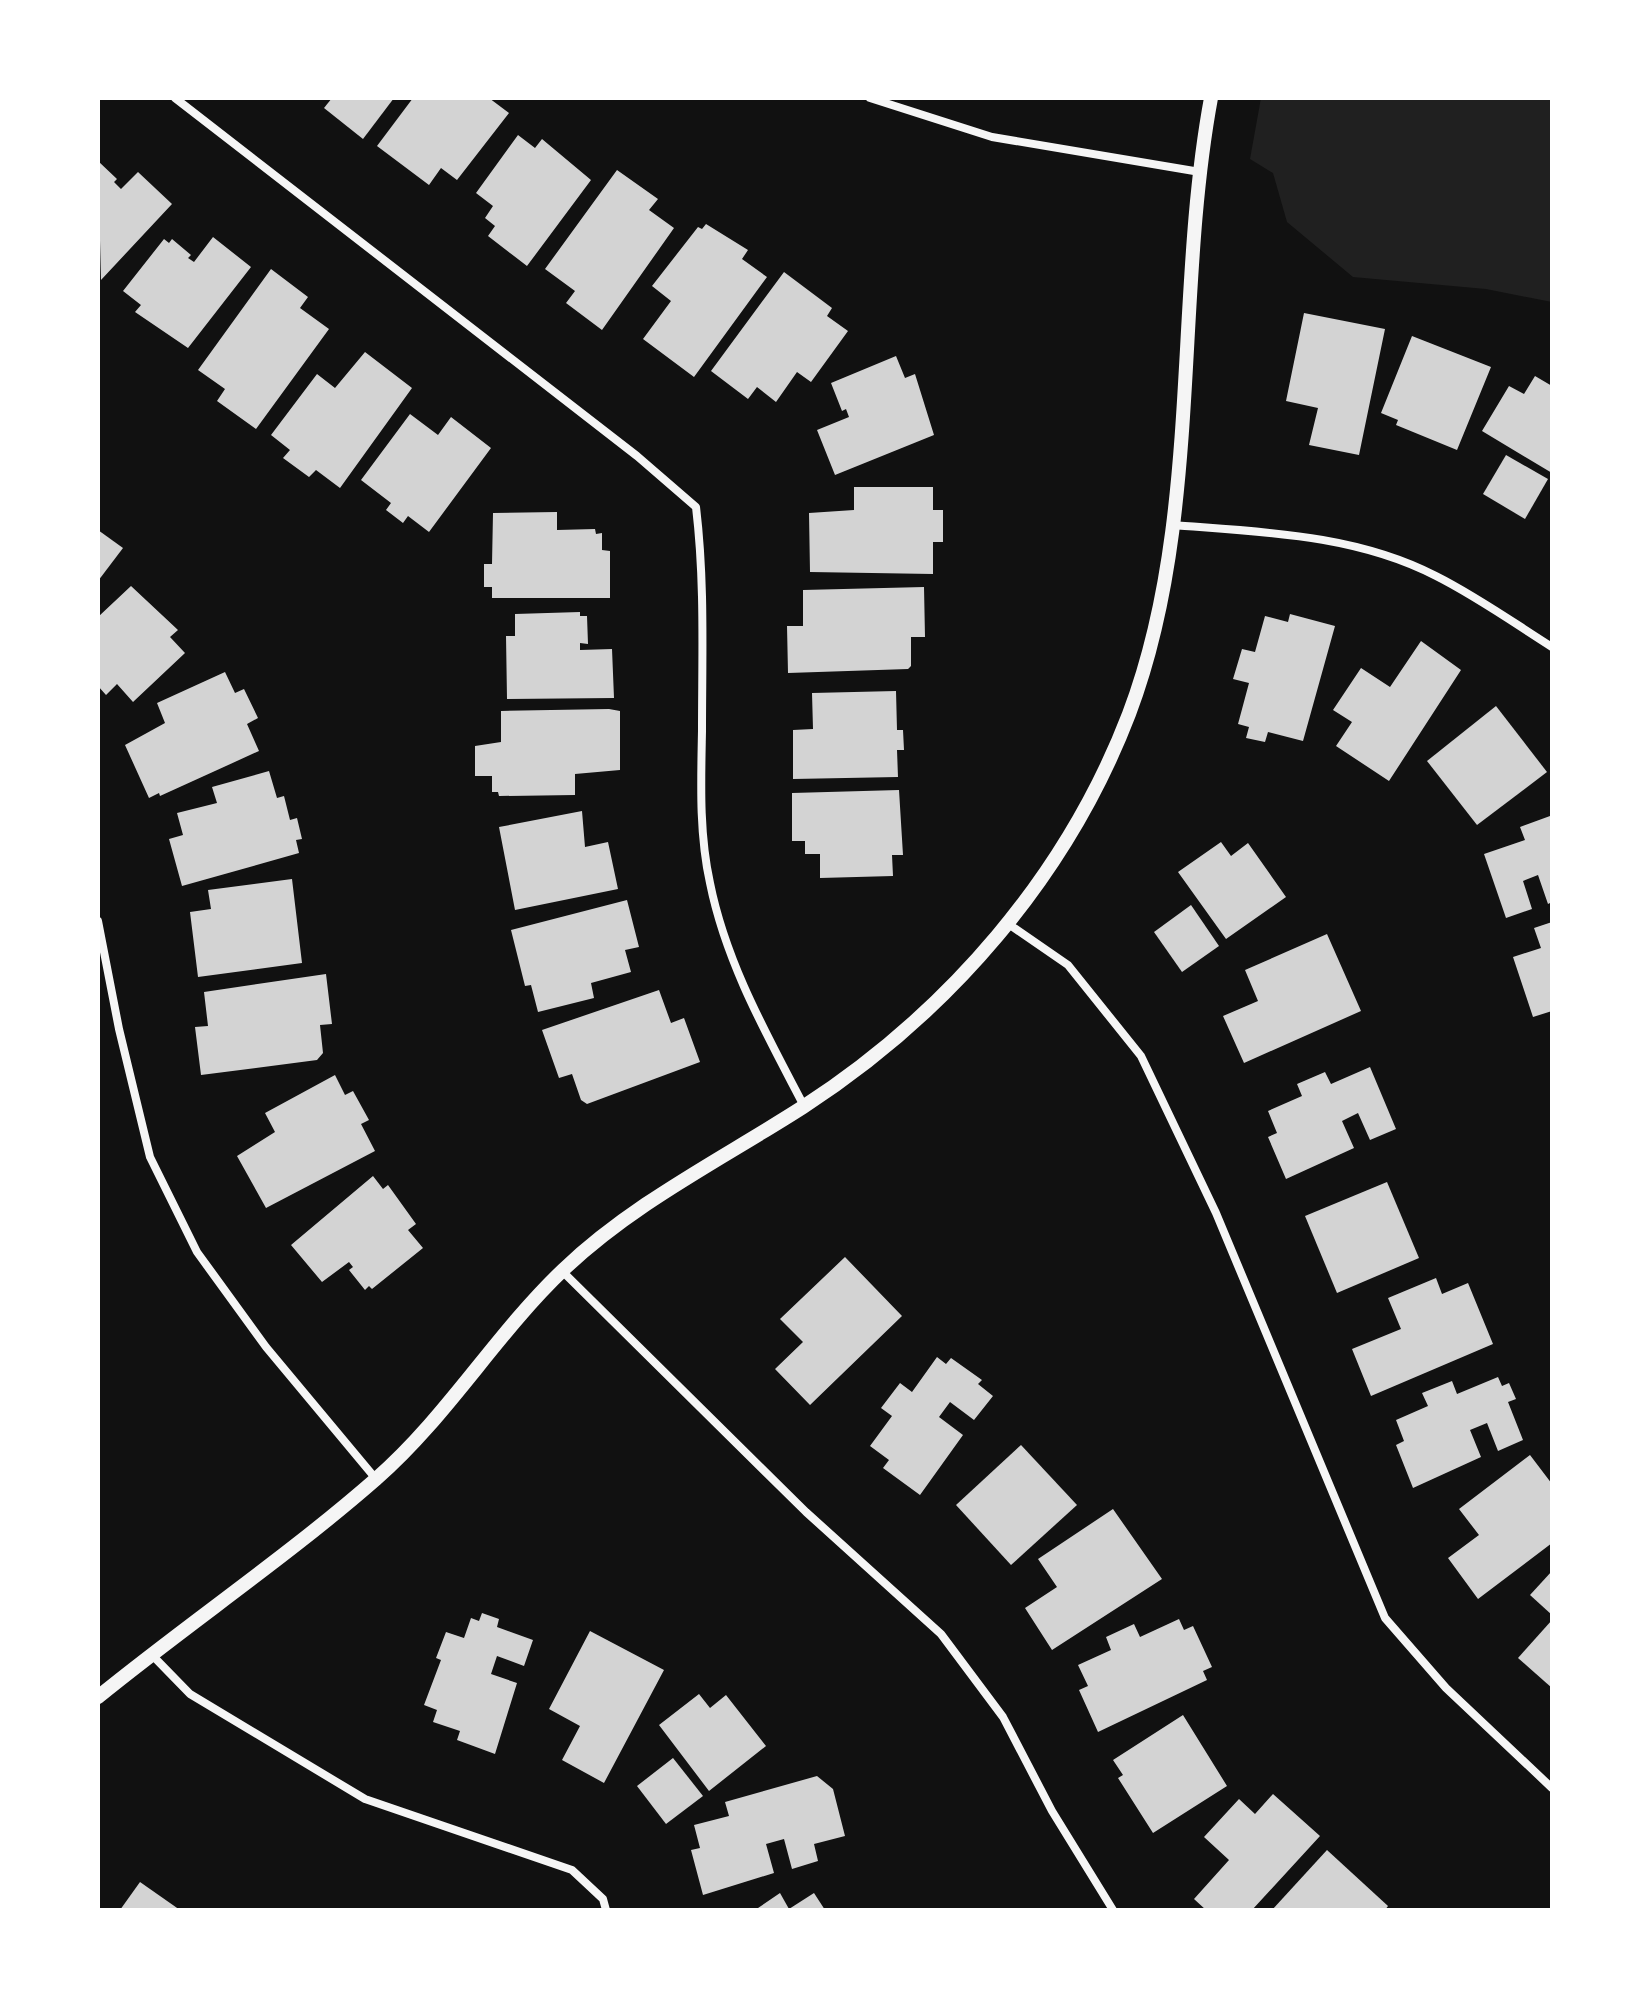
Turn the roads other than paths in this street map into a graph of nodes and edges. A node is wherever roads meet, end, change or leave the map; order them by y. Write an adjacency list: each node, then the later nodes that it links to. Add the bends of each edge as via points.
1 (175, 98): 9 (street, via 696,507 703,571 701,817 709,881 724,937)
2 (870, 98): 4 (street, via 992,137)
3 (1211, 98): 4 (street)
4 (1200, 172): 5 (street)
5 (1172, 525): 6 (street, via 1295,535 1369,549 1436,575); 8 (street, via 1157,624 1128,715 1080,818)
6 (1552, 647)
7 (98, 921): 11 (street, via 150,1157 170,1198 197,1252 266,1347)
8 (1007, 923): 9 (street, via 947,993); 14 (street, via 1068,965 1141,1056 1216,1213 1385,1618 1446,1688)
9 (804, 1106): 10 (street, via 692,1173)
10 (562, 1271): 11 (street, via 429,1426); 16 (street, via 806,1512 941,1634 1003,1717)
11 (376, 1479): 12 (street)
12 (151, 1654): 13 (street); 15 (street, via 190,1694 365,1799 572,1870 603,1899)
13 (98, 1697)
14 (1552, 1788)
15 (606, 1910)
16 (1113, 1910)

